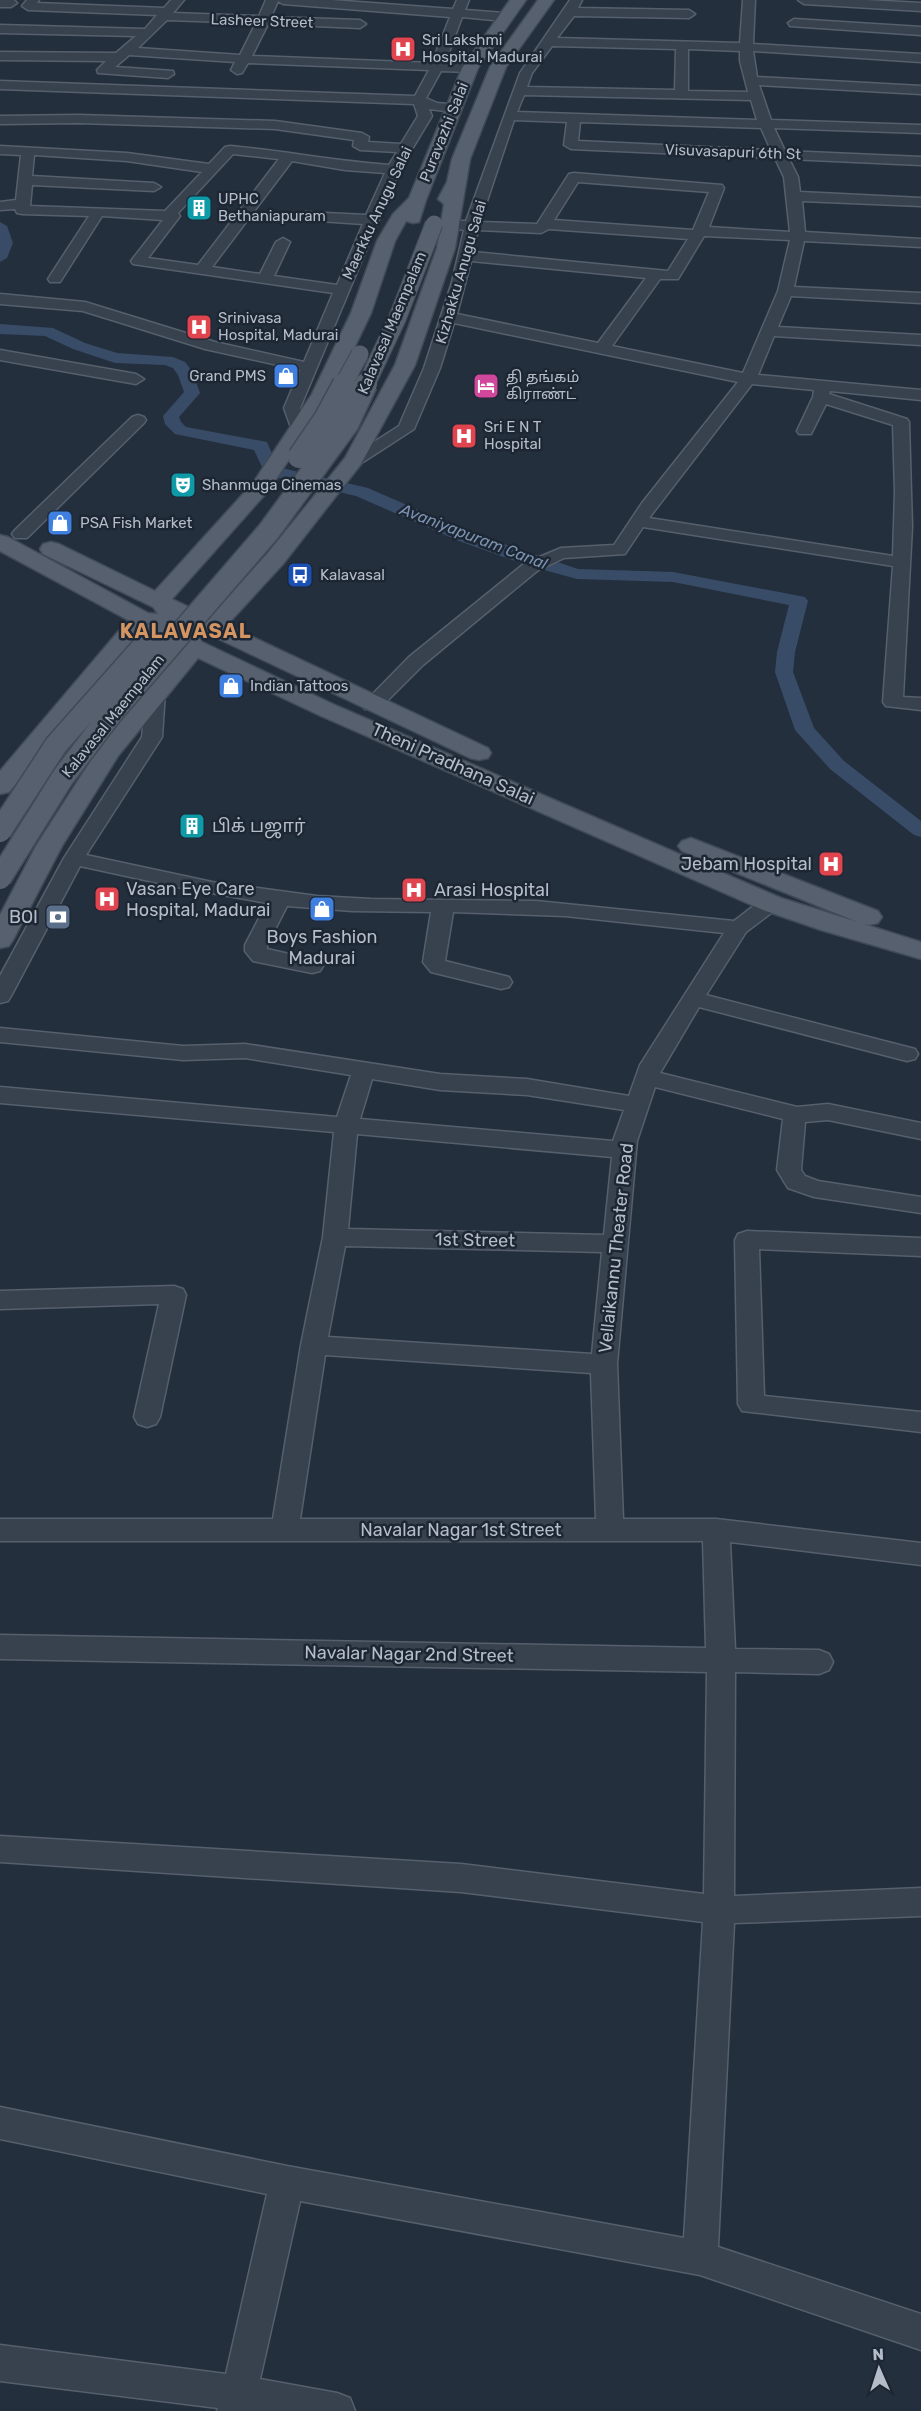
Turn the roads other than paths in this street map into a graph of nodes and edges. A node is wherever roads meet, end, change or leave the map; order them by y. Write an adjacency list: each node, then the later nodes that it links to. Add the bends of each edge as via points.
1 (33, 0): 14 (street, Lasheer Street, via 28,6)
2 (178, 0): 14 (street)
3 (272, 0): 17 (street)
4 (283, 0): 10 (street)
5 (518, 0): 16 (main road, Puravazhi Salai)
6 (546, 0): 69 (main road, Puravazhi Salai, via 498,67 461,159)
7 (749, 0): 25 (street)
8 (793, 0): 22 (street)
9 (804, 0): 13 (street)
10 (369, 6): 11 (street); 21 (street)
11 (460, 6): 16 (street); 31 (street, Maerkku Anugu Salai)
12 (573, 6): 15 (street); 23 (street, Kizhakku Anugu Salai)
13 (921, 7)
14 (166, 14): 17 (street, Lasheer Street); 20 (street)
15 (689, 14)
16 (504, 17): 32 (main road, Puravazhi Salai)
17 (263, 21): 21 (street, Lasheer Street); 28 (street, via 259,44)
18 (0, 29): 20 (street)
19 (921, 31): 22 (street)
20 (148, 33): 26 (street)
21 (359, 36): 30 (street)
22 (794, 38): 25 (street); 27 (street)
23 (548, 42): 24 (street); 38 (street, Kizhakku Anugu Salai, via 526,73)
24 (682, 45): 25 (street); 41 (street)
25 (746, 47): 36 (street)
26 (123, 54): 28 (street); 29 (street); 33 (street, via 103,70)
27 (921, 58)
28 (242, 59): 30 (street); 39 (street)
29 (1, 61)
30 (352, 62): 31 (street)
31 (437, 66): 32 (street); 40 (street, Maerkku Anugu Salai)
32 (470, 69): 43 (main road, Puravazhi Salai)
33 (186, 76)
34 (278, 81): 40 (street)
35 (0, 85): 39 (street)
36 (753, 88): 37 (street); 41 (street); 47 (street)
37 (921, 90)
38 (520, 91): 41 (street); 44 (street, Kizhakku Anugu Salai)
39 (222, 94): 40 (street); 42 (street, via 222,102)
40 (422, 95): 43 (street, via 435,107); 49 (street, Maerkku Anugu Salai, via 425,116)
41 (681, 95)
42 (0, 96)
43 (454, 108): 61 (main road, Puravazhi Salai)
44 (509, 116): 45 (street); 70 (street, Kizhakku Anugu Salai)
45 (574, 119): 47 (street); 57 (street, Visuvasapuri 6th St, via 571,145)
46 (0, 120): 49 (street, via 275,125 362,137 360,146)
47 (765, 123): 48 (street); 52 (street)
48 (921, 129)
49 (405, 148): 56 (street, Maerkku Anugu Salai)
50 (0, 150): 51 (street)
51 (28, 151): 55 (street, via 161,160); 58 (street)
52 (780, 154): 54 (street, Visuvasapuri 6th St); 57 (street, Visuvasapuri 6th St); 60 (street, via 791,177)
53 (289, 156): 55 (street, via 230,150); 56 (street); 78 (street)
54 (921, 160)
55 (214, 169): 66 (street)
56 (393, 169): 68 (street, Maerkku Anugu Salai)
57 (719, 170): 71 (street, via 574,177); 72 (street)
58 (25, 180): 59 (street); 63 (street)
59 (154, 187)
60 (794, 196): 62 (street); 74 (street)
61 (417, 200): 73 (main road, Puravazhi Salai); 97 (main road, via 399,218 386,242 344,352)
62 (921, 202)
63 (23, 204): 64 (street); 65 (street, via 22,210)
64 (1, 206)
65 (98, 212): 66 (street); 80 (street)
66 (168, 216): 78 (street, via 173,216 138,261)
67 (305, 216): 68 (street)
68 (371, 220): 82 (street, Maerkku Anugu Salai)
69 (443, 224): 70 (street); 100 (main road, via 447,248 405,365); 123 (main road, Kalavasal Maempalam, bridge, via 348,423 269,531 97,732 63,777)
70 (472, 224): 71 (street, via 541,229); 77 (street, Kizhakku Anugu Salai)
71 (545, 224): 72 (street)
72 (698, 233): 74 (street); 79 (street, via 673,276)
73 (408, 236): 121 (main road, Kalavasal Maempalam, bridge, via 354,366 325,419 276,492 56,745)
74 (798, 237): 76 (street); 83 (street)
75 (283, 242): 81 (street)
76 (921, 243)
77 (466, 256): 79 (street); 86 (street, Kizhakku Anugu Salai)
78 (201, 271): 81 (street)
79 (656, 274): 89 (street)
80 (55, 279)
81 (264, 280): 82 (street)
82 (342, 290): 91 (street, Maerkku Anugu Salai)
83 (786, 291): 84 (street); 87 (street)
84 (921, 298)
85 (2, 299): 91 (street, via 85,307 211,346)
86 (449, 316): 89 (street); 100 (street, Kizhakku Anugu Salai, via 406,429)
87 (770, 331): 88 (street); 93 (street)
88 (921, 340)
89 (602, 349): 93 (street)
90 (0, 355): 92 (street)
91 (310, 368): 97 (street, Maerkku Anugu Salai, via 292,408)
92 (136, 379)
93 (748, 379): 94 (street); 101 (street)
94 (822, 392): 95 (street); 98 (street); 99 (street, via 901,422)
95 (921, 395)
96 (138, 420): 104 (street)
97 (299, 430): 107 (main road, via 262,486)
98 (805, 431)
99 (913, 459): 103 (street)
100 (350, 466): 113 (main road, via 275,559 282,572 234,626)
101 (638, 521): 106 (street); 118 (street, via 620,550 561,553 539,562 416,661)
102 (0, 523): 104 (main road, Theni Pradhana Salai)
103 (912, 532): 106 (street)
104 (21, 534): 108 (main road, Theni Pradhana Salai)
105 (0, 542): 109 (main road, Theni Pradhana Salai)
106 (900, 562): 117 (street, via 893,702)
107 (190, 567): 108 (main road, via 144,582); 110 (main road)
108 (124, 582): 110 (main road, Theni Pradhana Salai)
109 (103, 599): 111 (main road, Theni Pradhana Salai); 119 (main road, via 116,611 120,627 66,689)
110 (159, 600): 112 (main road); 113 (main road, Theni Pradhana Salai)
111 (141, 619): 112 (main road); 114 (main road, Theni Pradhana Salai); 119 (main road)
112 (175, 622): 113 (main road); 114 (main road)
113 (223, 630): 118 (main road, Theni Pradhana Salai)
114 (194, 647): 115 (main road, Theni Pradhana Salai); 116 (main road)
115 (235, 666): 116 (main road, via 199,667); 125 (main road, Theni Pradhana Salai, via 329,711)
116 (162, 684): 122 (street, via 152,737); 129 (main road, via 108,753 49,846)
117 (921, 704)
118 (372, 705): 128 (main road, Theni Pradhana Salai, via 730,862 861,914)
119 (68, 708): 120 (main road)
120 (0, 787)
121 (0, 831)
122 (74, 858): 124 (street); 133 (street)
123 (0, 878)
124 (281, 897): 126 (street, via 352,905); 131 (street, via 256,951 261,956)
125 (772, 904): 127 (street); 130 (main road, Theni Pradhana Salai)
126 (443, 906): 127 (street, via 614,913); 132 (street, via 434,962 439,967)
127 (738, 928): 134 (street, Vellaikannu Theater Road)
128 (921, 931)
129 (0, 940)
130 (921, 951)
131 (312, 966)
132 (501, 982)
133 (0, 996)
134 (693, 999): 136 (street); 138 (street, Vellaikannu Theater Road)
135 (0, 1035): 137 (street, via 183,1053 245,1051)
136 (907, 1054)
137 (364, 1069): 140 (street, via 440,1082 527,1087); 142 (street)
138 (647, 1077): 140 (street, Vellaikannu Theater Road); 141 (street)
139 (0, 1095): 142 (street)
140 (638, 1104): 144 (street, Vellaikannu Theater Road)
141 (797, 1115): 143 (street, via 828,1112); 145 (street, via 792,1121 789,1170 796,1182 814,1189)
142 (346, 1125): 144 (street); 146 (street)
143 (921, 1131)
144 (624, 1150): 147 (street, Vellaikannu Theater Road)
145 (921, 1205)
146 (335, 1237): 147 (street, 1st Street); 150 (street)
147 (615, 1244): 151 (street, Vellaikannu Theater Road)
148 (921, 1247): 153 (street, via 747,1240 751,1404)
149 (0, 1300): 152 (street, via 174,1295)
150 (314, 1346): 151 (street, Vellaikannu Theater Road); 155 (street)
151 (604, 1364): 156 (street)
152 (147, 1417)
153 (921, 1422)
154 (0, 1530): 155 (street, Navalar Nagar 1st Street)
155 (285, 1530): 156 (street, Navalar Nagar 1st Street)
156 (610, 1530): 157 (street, Navalar Nagar 1st Street)
157 (716, 1530): 158 (street, Navalar Nagar 1st Street); 160 (street)
158 (921, 1554)
159 (0, 1647): 160 (street, Navalar Nagar 2nd Street)
160 (721, 1660): 161 (street, Navalar Nagar 2nd Street); 164 (street)
161 (819, 1662)
162 (0, 1849): 164 (street, via 461,1878)
163 (921, 1902): 164 (street)
164 (719, 1910): 167 (street)
165 (0, 2123): 166 (street)
166 (287, 2182): 167 (street); 170 (street)
167 (700, 2258): 168 (street)
168 (921, 2332)
169 (0, 2363): 170 (street)
170 (237, 2402): 171 (street)
171 (337, 2411)

